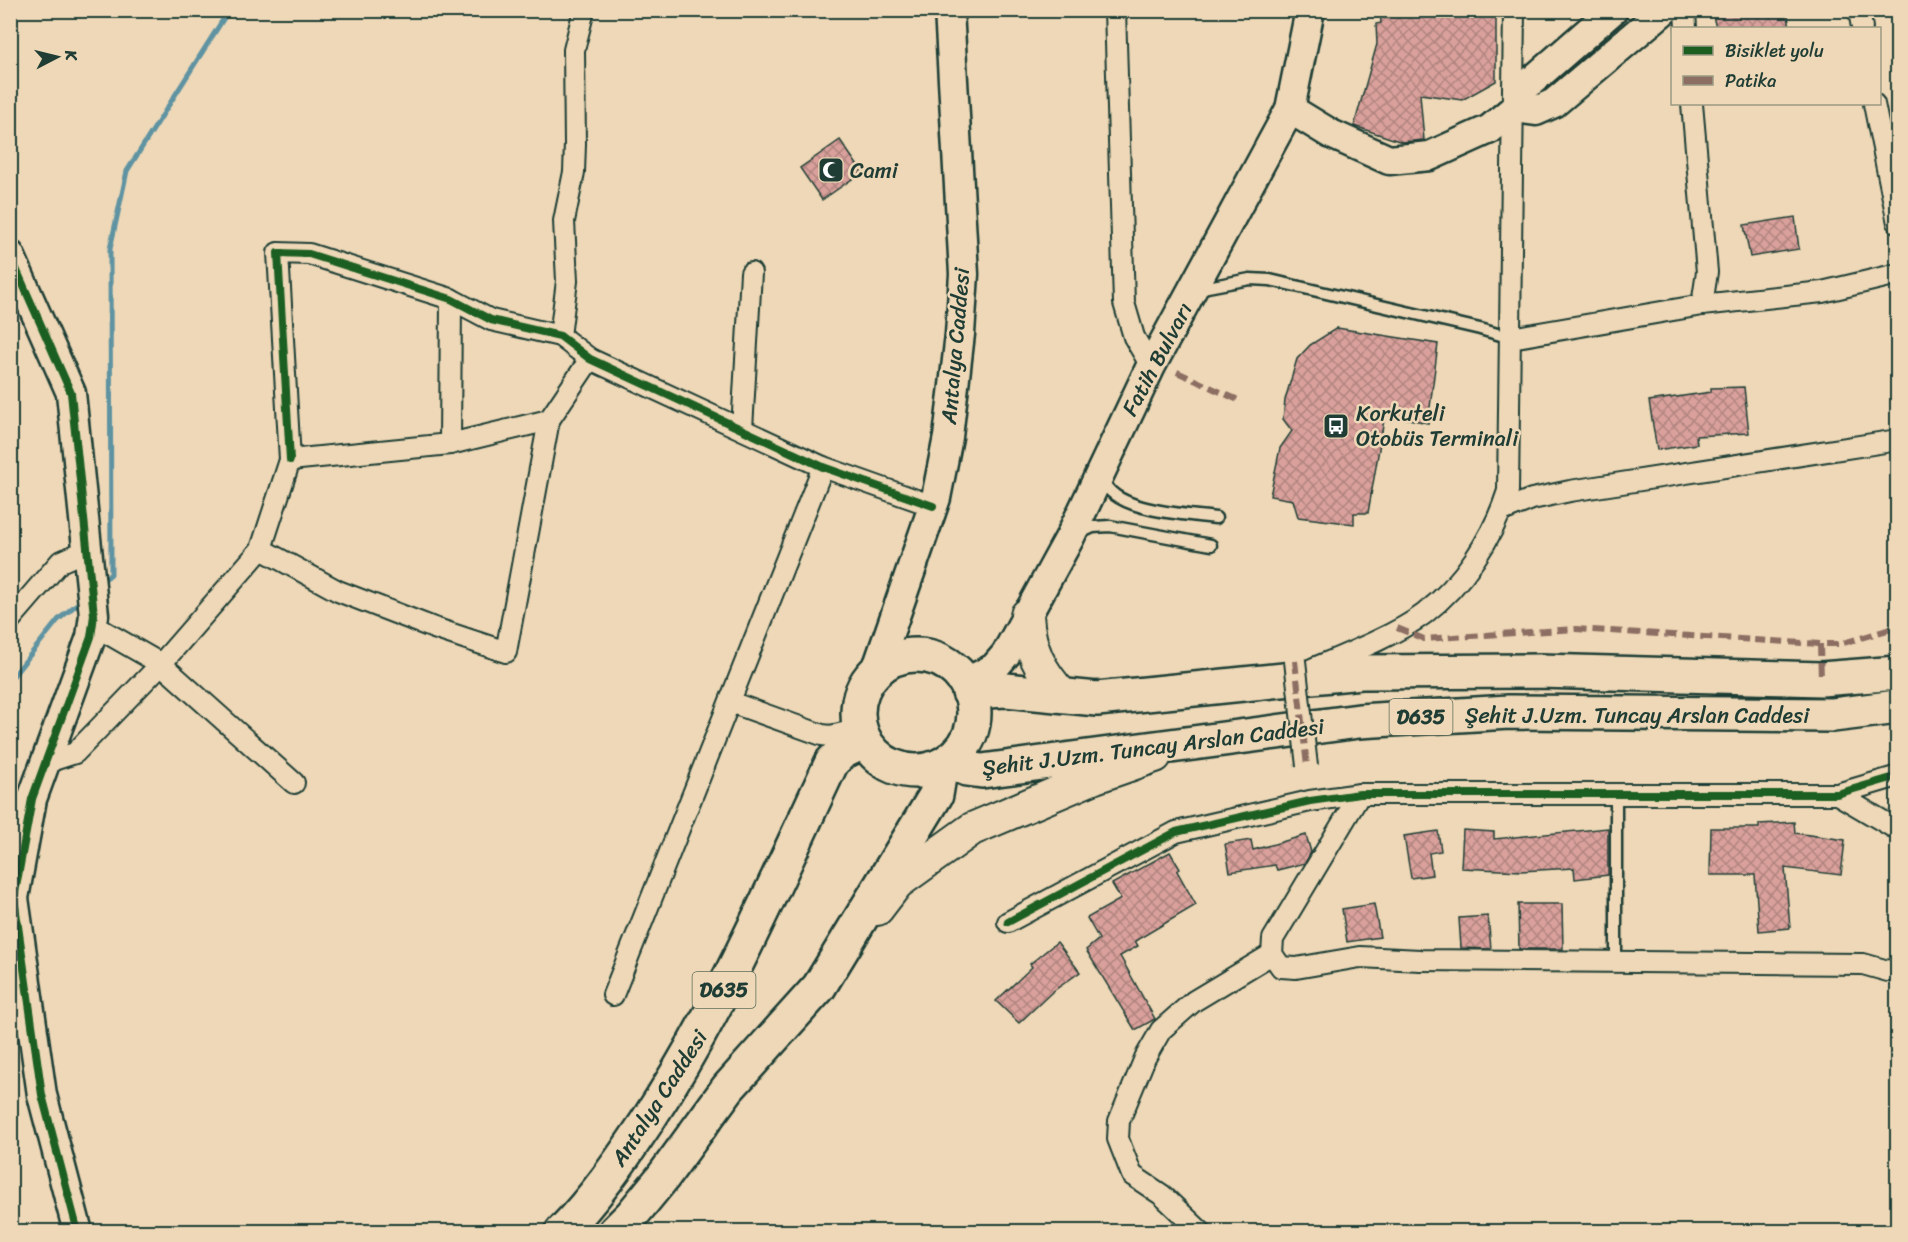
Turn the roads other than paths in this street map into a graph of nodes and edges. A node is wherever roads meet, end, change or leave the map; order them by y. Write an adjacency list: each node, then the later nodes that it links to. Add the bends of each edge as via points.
1 (584, 10): 23 (street, via 574,50 574,172 564,221 567,281)
2 (949, 10): 34 (street, Antalya Caddesi, via 964,274 948,437)
3 (1115, 10): 26 (street, via 1124,303 1134,337)
4 (1310, 10): 15 (street, Fatih Bulvarı)
5 (1514, 10): 14 (street)
6 (1613, 10): 14 (street, via 1526,86)
7 (1664, 10): 14 (street, via 1554,103 1536,111)
8 (1685, 10): 10 (street)
9 (1858, 10): 11 (street)
10 (1686, 27)
11 (1862, 27)
12 (1692, 105): 22 (street, via 1706,262)
13 (1874, 105): 16 (street)
14 (1515, 108): 15 (street, via 1490,129 1430,156 1389,160 1331,134); 24 (street)
15 (1290, 109): 20 (street, Fatih Bulvarı)
16 (1898, 223)
17 (10, 255): 40 (street, via 71,393)
18 (751, 273): 28 (street)
19 (1898, 274): 22 (street, via 1822,292)
20 (1194, 290): 24 (lane, via 1250,279 1270,280); 26 (street, Fatih Bulvarı)
21 (451, 299): 23 (street, via 491,320); 30 (street); 31 (street, via 309,254 278,253)
22 (1702, 305): 24 (street)
23 (560, 336): 25 (street)
24 (1511, 338): 35 (street, via 1508,491)
25 (591, 359): 27 (street); 28 (street)
26 (1151, 366): 33 (street, Fatih Bulvarı)
27 (549, 420): 30 (street); 39 (street, via 506,652 338,591)
28 (742, 429): 32 (street)
29 (1898, 440): 35 (street, via 1570,491 1532,499)
30 (450, 444): 31 (street)
31 (290, 460): 39 (street)
32 (823, 466): 34 (street); 50 (street)
33 (1101, 469): 36 (lane, via 1105,485 1129,504); 37 (street, Fatih Bulvarı)
34 (933, 506): 45 (street, Antalya Caddesi)
35 (1502, 511): 46 (street, via 1452,589 1423,615)
36 (1216, 518)
37 (1070, 537): 38 (lane, via 1093,527 1110,526); 41 (street, Fatih Bulvarı)
38 (1211, 545)
39 (261, 549): 44 (street)
40 (86, 556): 42 (street, via 60,562); 43 (street)
41 (1027, 615): 48 (street, Fatih Bulvarı, via 1006,654); 49 (main road, via 1035,660)
42 (10, 620)
43 (93, 620): 44 (street); 54 (street, via 91,637)
44 (161, 664): 54 (street, via 75,753); 58 (street)
45 (876, 671): 48 (highway, via 891,660 919,655 945,664); 52 (highway, via 861,694 858,713)
46 (1291, 671): 47 (highway, Şehit J.Uzm. Tuncay Arslan Caddesi / D635, via 1540,671 1821,679); 49 (highway, Şehit J.Uzm. Tuncay Arslan Caddesi / D635, via 1097,699); 56 (street, bridge)
47 (1898, 673)
48 (967, 687): 49 (highway, Şehit J.Uzm. Tuncay Arslan Caddesi / D635); 55 (highway, D635, via 973,710 971,729 963,747)
49 (1064, 696)
50 (730, 702): 52 (street, via 822,735); 69 (street)
51 (1898, 707): 53 (highway, Şehit J.Uzm. Tuncay Arslan Caddesi / D635, via 1833,714 1509,712 1359,720)
52 (862, 735): 55 (highway, via 877,756 894,767 913,771); 71 (highway, Antalya Caddesi / D635, via 832,762 715,1010 684,1064 590,1203)
53 (1194, 743): 55 (highway, Şehit J.Uzm. Tuncay Arslan Caddesi / D635, via 982,771); 68 (main road, via 1095,777 972,829 897,883)
54 (44, 763): 62 (street)
55 (945, 763): 68 (highway, Antalya Caddesi / D635, via 936,795)
56 (1307, 766)
57 (1898, 776): 61 (street)
58 (294, 783)
59 (1360, 794): 60 (street); 64 (street, via 1310,801 1176,832); 65 (street, via 1273,939)
60 (1616, 794): 61 (street); 66 (lane)
61 (1837, 795): 63 (street)
62 (19, 822): 70 (street, via 14,898 42,1095)
63 (1898, 830)
64 (1008, 922)
65 (1272, 954): 66 (street, via 1281,967 1296,968 1360,957); 73 (street, via 1194,1001 1161,1030 1119,1121 1118,1139 1132,1175 1162,1195)
66 (1616, 963): 67 (street, via 1863,964 1888,971)
67 (1898, 968)
68 (820, 984): 72 (highway, Antalya Caddesi / D635, via 728,1088 663,1177)
69 (614, 996)
70 (78, 1232)
71 (562, 1232)
72 (615, 1232)
73 (1201, 1232)

